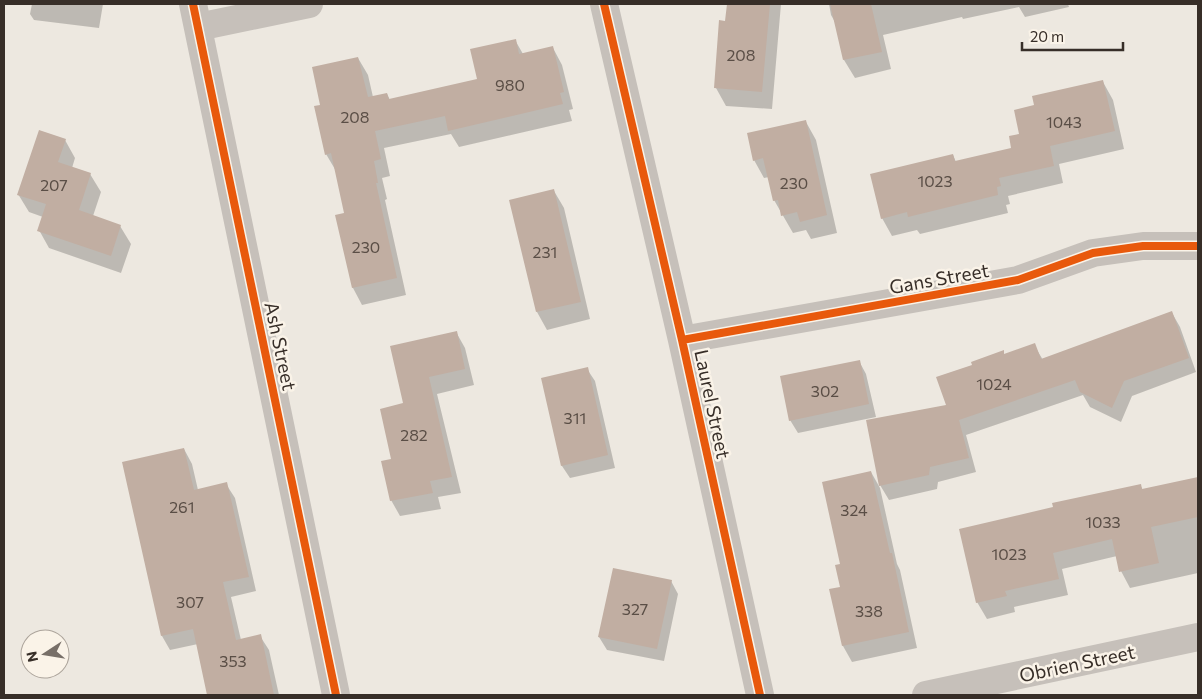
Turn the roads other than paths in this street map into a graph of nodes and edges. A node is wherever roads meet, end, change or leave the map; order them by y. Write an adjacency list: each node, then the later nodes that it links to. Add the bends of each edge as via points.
1 (309, 4): 3 (street)
2 (604, 4): 5 (street, Laurel Street)
3 (196, 16): 7 (street, Ash Street)
4 (1198, 246): 5 (street, Gans Street, via 1143,246 1093,253 1018,280)
5 (682, 340): 8 (street, Laurel Street)
6 (1198, 637): 9 (street, Obrien Street)
7 (336, 695)
8 (760, 695)
9 (926, 695)

